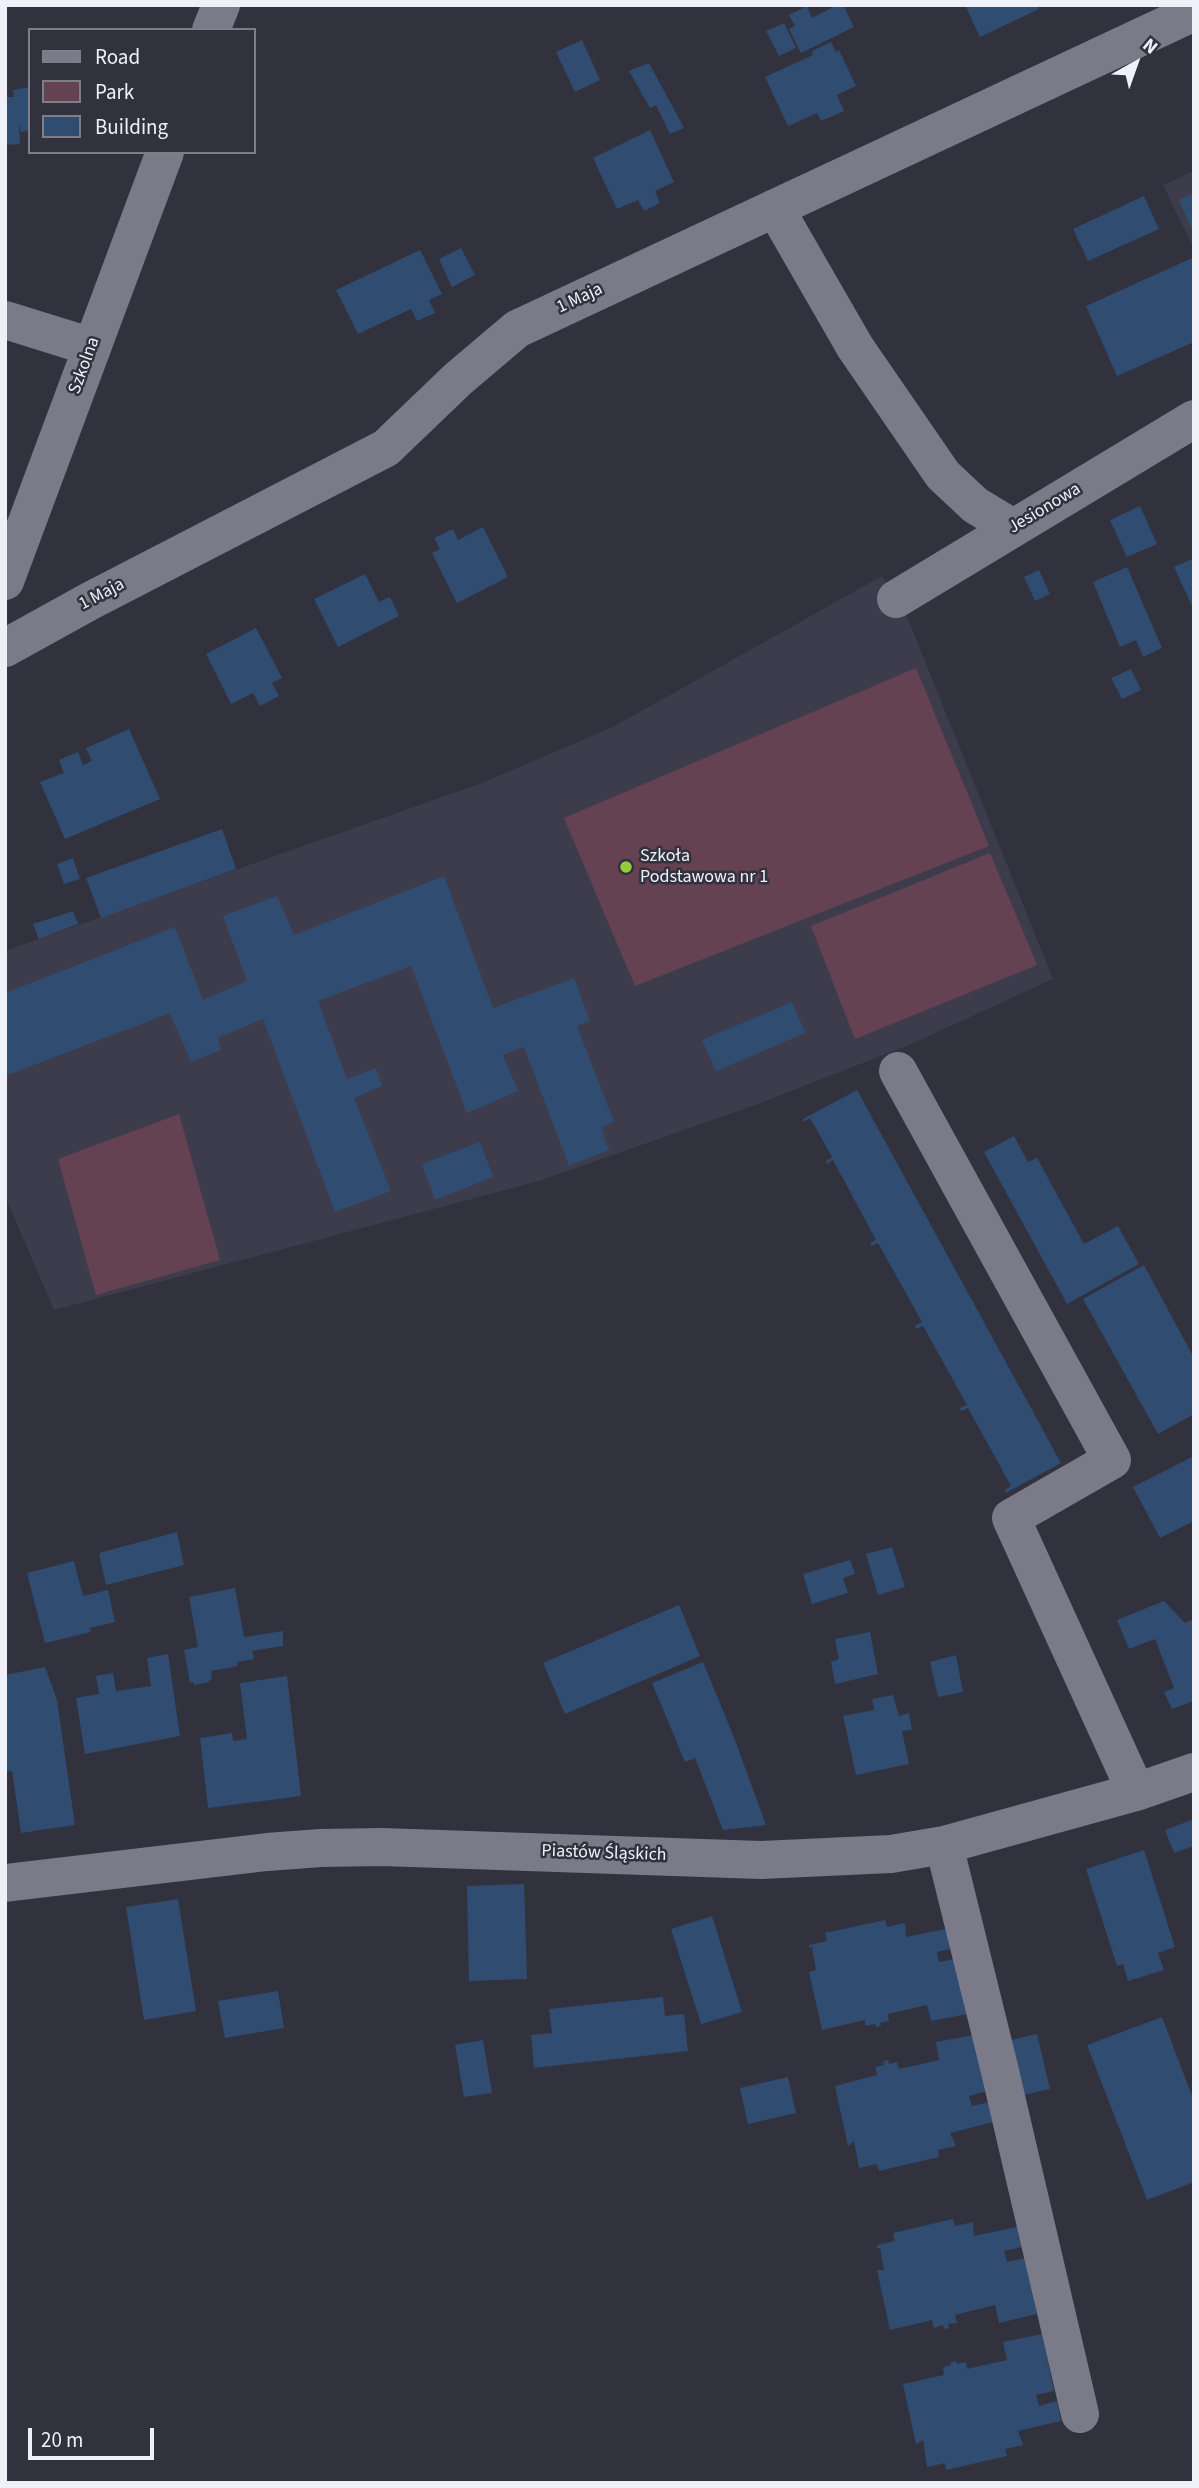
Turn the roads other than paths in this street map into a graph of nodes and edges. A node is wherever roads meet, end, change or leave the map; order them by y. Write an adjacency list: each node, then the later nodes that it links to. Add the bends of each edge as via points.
1 (220, 5): 3 (street)
2 (1194, 12): 5 (street, 1 Maja)
3 (212, 28)
4 (164, 154): 7 (street, Szkolna)
5 (775, 208): 9 (street, via 855,347 943,475 975,506); 12 (street, 1 Maja, via 517,329 386,448)
6 (5, 320): 7 (street)
7 (92, 347): 10 (street, Szkolna)
8 (1194, 419): 9 (street, Jesionowa)
9 (1013, 528): 11 (street, Jesionowa)
10 (5, 581)
11 (896, 599)
12 (5, 648)
13 (898, 1071): 15 (street, via 1112,1460 1011,1518)
14 (1194, 1772): 15 (street, Piastów Śląskich)
15 (1136, 1792): 16 (street, Piastów Śląskich)
16 (943, 1845): 17 (street, Piastów Śląskich, via 891,1854 761,1860 321,1848); 18 (street)
17 (5, 1883)
18 (1080, 2414)

